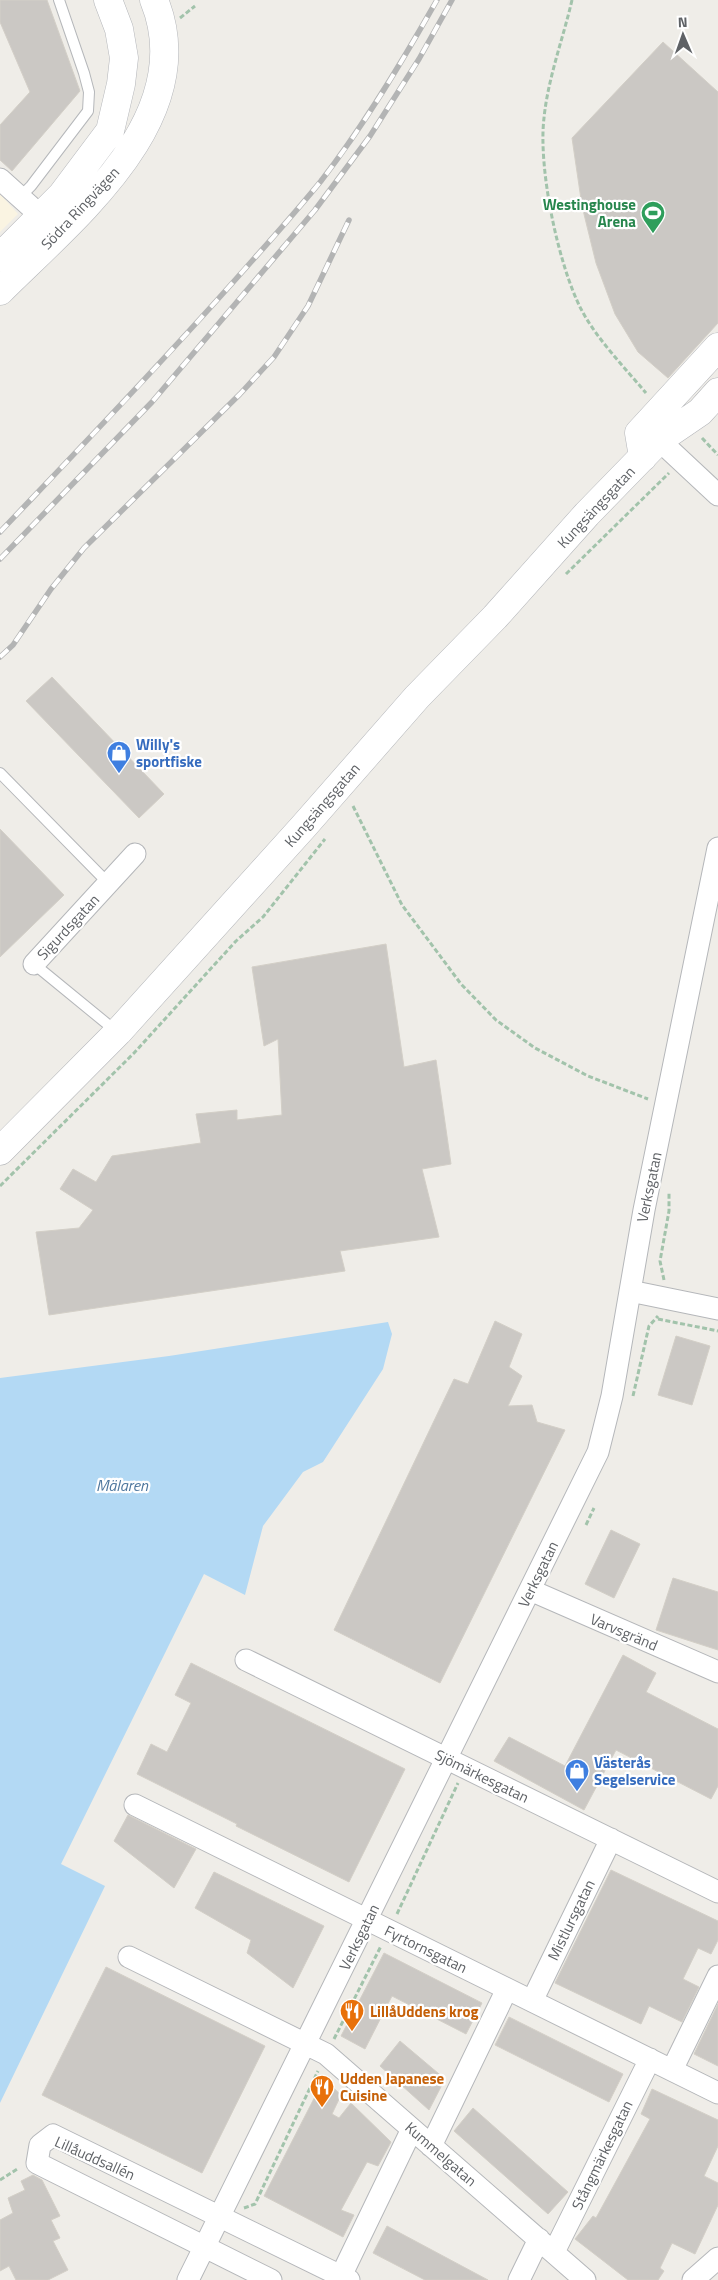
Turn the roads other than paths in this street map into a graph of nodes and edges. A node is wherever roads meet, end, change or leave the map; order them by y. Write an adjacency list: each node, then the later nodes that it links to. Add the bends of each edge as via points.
1 (59, 0): 7 (lane, via 89,92 88,111)
2 (108, 0): 8 (main road, Södra Ringvägen, via 120,29 124,58 110,132)
3 (117, 0): 5 (main road, via 125,6 141,66)
4 (154, 0): 5 (main road, Södra Ringvägen, via 162,18 166,45)
5 (162, 82): 10 (main road, Södra Ringvägen, via 152,110 128,155 106,184)
6 (0, 179): 7 (street)
7 (20, 197): 8 (street)
8 (41, 216): 9 (main road, Södra Ringvägen)
9 (0, 257)
10 (0, 291)
11 (718, 347): 14 (main road, Kungsängsgatan, via 639,434)
12 (718, 364): 14 (main road, Kungsängsgatan, via 670,420)
13 (718, 392): 14 (main road, Kungsängsgatan, via 700,412)
14 (651, 449): 15 (street); 21 (main road, Kungsängsgatan, via 416,697)
15 (718, 495)
16 (0, 774): 19 (lane)
17 (718, 848): 23 (street, Verksgatan)
18 (135, 854): 19 (street, Sigurdsgatan)
19 (108, 883): 20 (street, Sigurdsgatan)
20 (34, 964): 21 (lane, Sigurdsgatan)
21 (118, 1032): 22 (main road, Kungsängsgatan)
22 (0, 1151)
23 (630, 1291): 24 (street); 25 (street, Verksgatan, via 612,1396 598,1452)
24 (718, 1309)
25 (530, 1590): 27 (street, Varvsgränd); 28 (street, Verksgatan)
26 (246, 1660): 28 (street, Sjömärkesgatan)
27 (718, 1672)
28 (456, 1764): 30 (street, Sjömärkesgatan); 32 (street, Verksgatan)
29 (135, 1805): 32 (street, Fyrtornsgatan)
30 (611, 1839): 31 (street, Sjömärkesgatan); 36 (street, Mistlursgatan)
31 (718, 1892)
32 (368, 1920): 35 (street, Fyrtornsgatan); 37 (street, Verksgatan)
33 (129, 1957): 37 (street, Kummelgatan)
34 (718, 1976): 39 (street)
35 (507, 1989): 36 (street, Fyrtornsgatan); 42 (street)
36 (532, 2000): 38 (street, Fyrtornsgatan)
37 (306, 2043): 41 (street, Kummelgatan, via 326,2054); 43 (street, Verksgatan)
38 (650, 2059): 39 (street, Fyrtornsgatan); 44 (street, Stångmärkesgatan)
39 (672, 2070): 40 (street, Fyrtornsgatan)
40 (718, 2093)
41 (412, 2129): 42 (street, Kummelgatan); 47 (street)
42 (431, 2146): 44 (street, Kummelgatan)
43 (220, 2216): 45 (street, Verksgatan); 45 (street, Lillåuddsallén, via 53,2135 40,2144 37,2163); 47 (street, Lillåuddsallén)
44 (547, 2246): 50 (street); 51 (street, Kummelgatan)
45 (205, 2247): 48 (street, Verksgatan); 49 (street, Lillåuddsallén)
46 (718, 2258): 52 (street)
47 (345, 2278)
48 (188, 2280)
49 (271, 2280)
50 (519, 2280)
51 (585, 2280)
52 (693, 2280)

